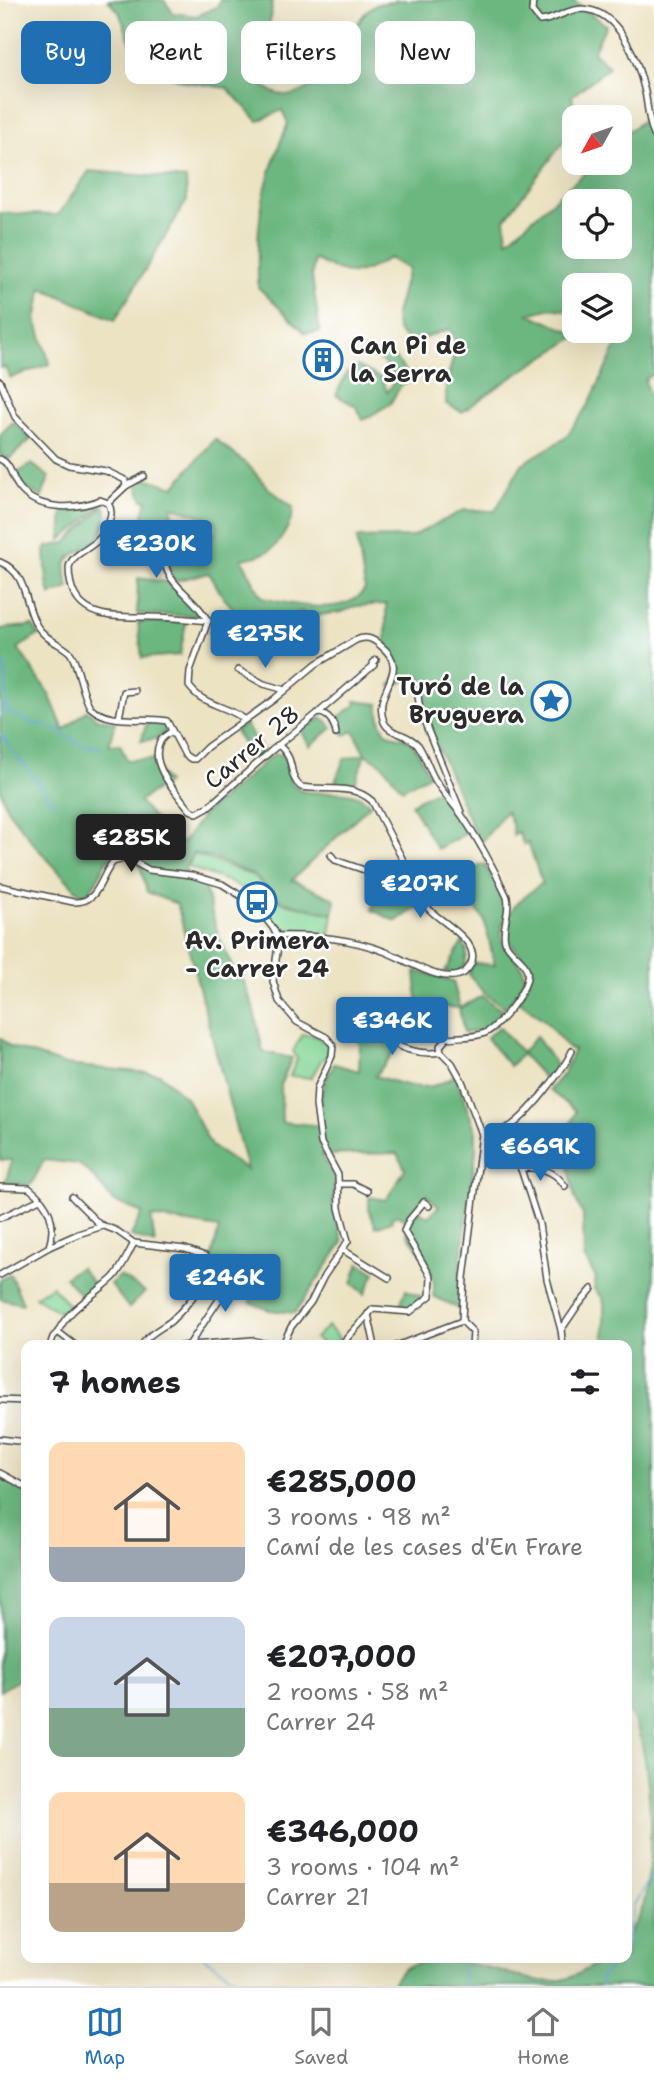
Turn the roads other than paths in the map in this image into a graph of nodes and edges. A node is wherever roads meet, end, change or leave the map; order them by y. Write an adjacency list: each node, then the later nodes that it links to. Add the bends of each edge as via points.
1 (533, 0): 2 (street, via 532,11 540,21 586,9 614,25 640,72)
2 (654, 135)
3 (0, 381): 6 (street, via 15,417 56,459 117,475)
4 (0, 458): 7 (street, via 19,488 34,499 65,508 100,500)
5 (144, 476): 6 (street)
6 (126, 486): 7 (street)
7 (108, 503): 10 (street, via 111,515 102,537 70,562 70,582 81,602 107,617)
8 (173, 532): 10 (street, via 166,546 167,574)
9 (0, 562): 17 (street, via 21,580 42,633 70,654 90,707)
10 (208, 621): 18 (street, via 189,686 203,701)
11 (376, 660): 16 (street)
12 (238, 670): 14 (street)
13 (420, 688): 22 (street, via 422,716)
14 (285, 690): 18 (street); 22 (street, via 350,642 362,637 376,642 395,666 382,697 384,722 388,729 417,744 436,781)
15 (135, 691): 17 (street, via 124,692)
16 (318, 713): 20 (street, Carrer 28, via 328,716); 21 (street, Carrer 28)
17 (119, 718): 19 (street, via 164,720)
18 (244, 719): 19 (street, via 195,759 187,758)
19 (173, 731): 21 (street, Carrer 28, via 160,742 159,761 195,813 208,807)
20 (336, 734)
21 (278, 745): 25 (street, via 289,756 299,786 342,788 372,801)
22 (464, 818): 29 (street, via 507,897 505,939 524,963 528,978 493,1028 480,1035 447,1038)
23 (331, 855): 25 (street)
24 (0, 886): 26 (street, via 83,902 96,893 113,862 127,858 149,870 222,884 254,904)
25 (417, 888): 26 (street, via 430,910 461,933 469,945 470,965 459,976 416,967 393,955 335,939)
26 (278, 936): 32 (street, via 273,981 279,1001 297,1022 333,1045 316,1103 321,1143)
27 (370, 1009): 29 (street, via 384,1035 394,1043 419,1053)
28 (572, 1051): 30 (street, via 563,1068 514,1124)
29 (441, 1052): 30 (street, via 455,1067)
30 (482, 1134): 31 (street, via 512,1152); 49 (street)
31 (521, 1169): 33 (street, via 540,1168); 50 (street, via 539,1224)
32 (339, 1184): 35 (street); 43 (street, via 348,1241)
33 (565, 1186)
34 (0, 1187): 37 (street, via 29,1188)
35 (367, 1191)
36 (72, 1196): 40 (street)
37 (40, 1199): 39 (street); 42 (street, via 52,1218)
38 (429, 1206): 48 (street, via 424,1202 404,1231 430,1277 430,1296 410,1312 377,1308)
39 (0, 1218)
40 (103, 1226): 41 (street); 42 (street)
41 (134, 1243): 51 (street, via 117,1274 73,1312); 54 (street, via 185,1249 205,1256 209,1264 205,1279 183,1308)
42 (49, 1247): 45 (street)
43 (343, 1250): 46 (street); 56 (street)
44 (231, 1268): 55 (street, via 220,1298)
45 (0, 1275)
46 (388, 1278)
47 (592, 1289): 50 (street)
48 (368, 1314): 57 (street); 58 (street)
49 (462, 1321): 59 (street); 60 (street, via 473,1332)
50 (561, 1330): 61 (street)
51 (58, 1332): 52 (street); 53 (street)
52 (52, 1340)
53 (68, 1340)
54 (145, 1340)
55 (192, 1340)
56 (285, 1340)
57 (345, 1340)
58 (374, 1340)
59 (412, 1340)
60 (472, 1340)
61 (562, 1340)
62 (0, 1400): 63 (street)
63 (21, 1401)
64 (0, 1439): 65 (street)
65 (21, 1441)
66 (0, 1473): 67 (street)
67 (21, 1484)

